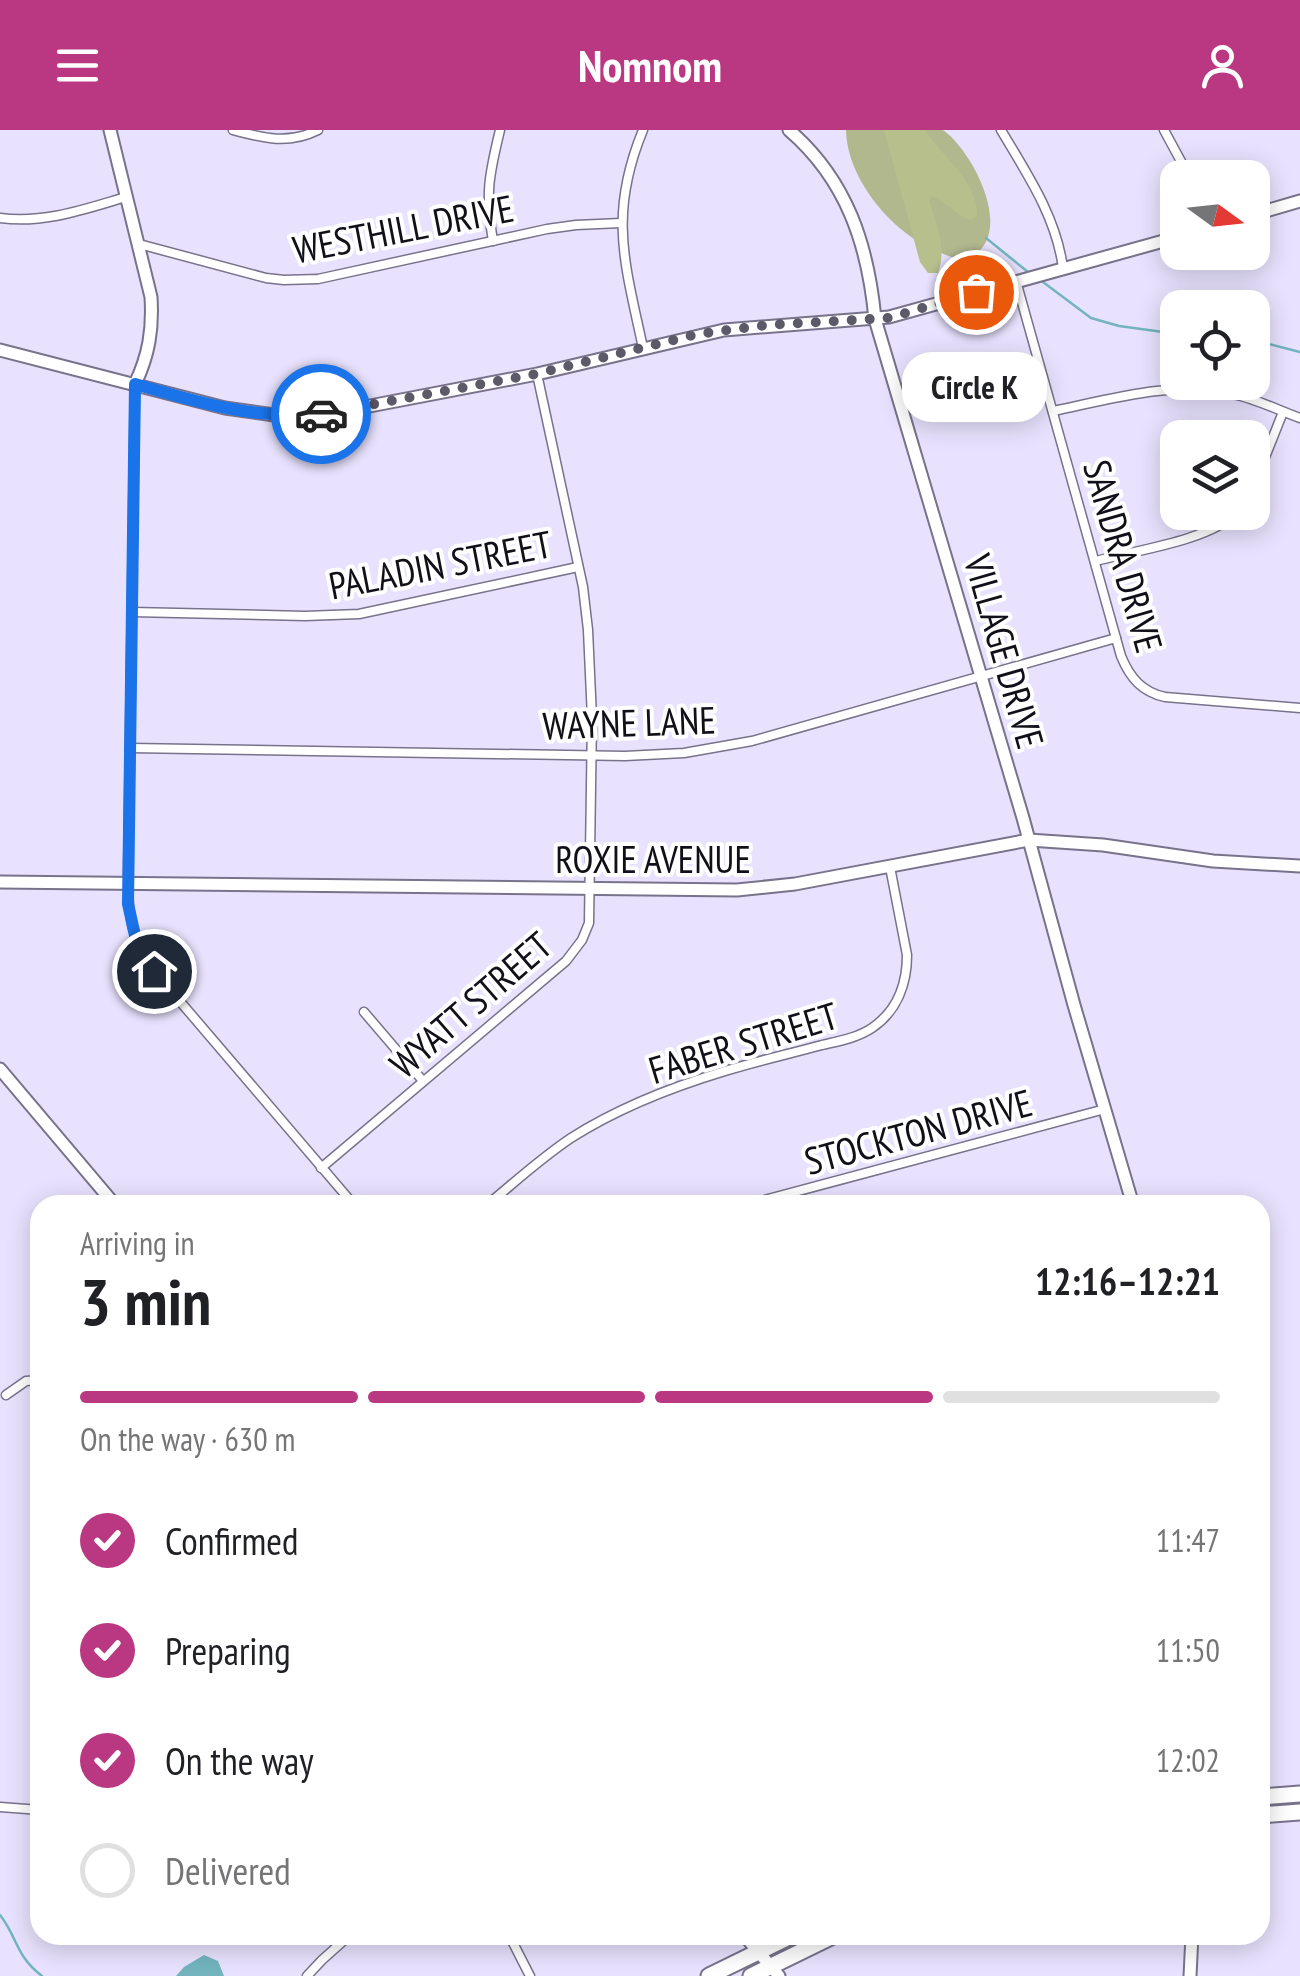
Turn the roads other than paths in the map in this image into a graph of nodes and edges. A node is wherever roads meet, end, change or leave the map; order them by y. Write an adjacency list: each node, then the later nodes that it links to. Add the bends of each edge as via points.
1 (110, 130): 10 (main road)
2 (233, 130): 3 (street, via 280,140)
3 (318, 130)
4 (500, 130): 15 (street, via 488,196)
5 (644, 130): 14 (street, via 625,186)
6 (790, 130): 20 (main road, VILLAGE DRIVE, via 828,173 852,216)
7 (1001, 130): 18 (street, via 1050,216)
8 (1164, 130): 9 (street)
9 (1180, 160)
10 (126, 197): 13 (street, via 57,217); 17 (main road)
11 (1300, 201): 12 (main road)
12 (1270, 210)
13 (0, 218)
14 (622, 224): 15 (street, WESTHILL DRIVE, via 576,225); 21 (street)
15 (493, 241): 17 (street, WESTHILL DRIVE, via 301,280 266,278)
16 (1160, 242): 18 (main road)
17 (138, 244): 24 (main road, via 152,316)
18 (1063, 268): 19 (main road)
19 (1016, 281): 20 (main road); 25 (street, SANDRA DRIVE)
20 (876, 319): 21 (main road, via 724,330); 34 (main road, VILLAGE DRIVE)
21 (643, 348): 23 (main road)
22 (0, 350): 24 (main road)
23 (536, 374): 24 (main road, via 303,416 225,408); 31 (street, WYATT STREET)
24 (135, 384): 32 (street)
25 (1053, 411): 26 (street, via 1179,390 1231,393); 30 (street, SANDRA DRIVE)
26 (1283, 412): 27 (street); 28 (street)
27 (1300, 418)
28 (1270, 445)
29 (1212, 530): 30 (street)
30 (1096, 561): 33 (street, SANDRA DRIVE)
31 (578, 567): 32 (street, PALADIN STREET, via 359,614); 37 (street, WYATT STREET, via 588,630)
32 (132, 612): 36 (street)
33 (1116, 638): 34 (street, WAYNE LANE); 35 (street, SANDRA DRIVE, via 1130,675 1156,695)
34 (982, 677): 37 (street, WAYNE LANE, via 752,742 652,755); 38 (main road, VILLAGE DRIVE)
35 (1300, 708)
36 (130, 748): 37 (street, WAYNE LANE); 42 (street)
37 (592, 754): 43 (street, WYATT STREET)
38 (1029, 840): 39 (main road, ROXIE AVENUE); 40 (main road, ROXIE AVENUE); 47 (main road, VILLAGE DRIVE)
39 (1300, 866)
40 (890, 868): 43 (main road, ROXIE AVENUE, via 762,888); 51 (street, FABER STREET, via 907,966 898,999 882,1020 860,1035 690,1082 625,1109 554,1150)
41 (0, 882): 42 (main road, ROXIE AVENUE)
42 (128, 883): 43 (main road, ROXIE AVENUE); 48 (street, via 132,932 144,958)
43 (590, 889): 46 (street, WYATT STREET, via 588,923 566,961)
44 (364, 1012): 46 (street)
45 (0, 1069): 49 (main road)
46 (423, 1082): 48 (street, WYATT STREET)
47 (1105, 1109): 52 (street, STOCKTON DRIVE); 53 (main road, VILLAGE DRIVE)
48 (321, 1168): 50 (street)
49 (106, 1195)
50 (345, 1195)
51 (499, 1195)
52 (783, 1195)
53 (1130, 1195)
54 (30, 1381): 55 (street)
55 (6, 1395)
56 (1300, 1794): 57 (highway)
57 (1270, 1796)
58 (0, 1807): 59 (street)
59 (30, 1809)
60 (1300, 1812): 61 (highway)
61 (1270, 1814)
62 (339, 1945): 70 (street)
63 (514, 1945): 71 (street)
64 (752, 1945): 68 (main road)
65 (770, 1945): 68 (highway)
66 (818, 1945): 69 (highway)
67 (1192, 1945): 74 (main road)
68 (757, 1951): 69 (main road); 72 (highway)
69 (775, 1971): 73 (highway)
70 (307, 1976)
71 (530, 1976)
72 (709, 1976)
73 (751, 1976)
74 (1190, 1976)

